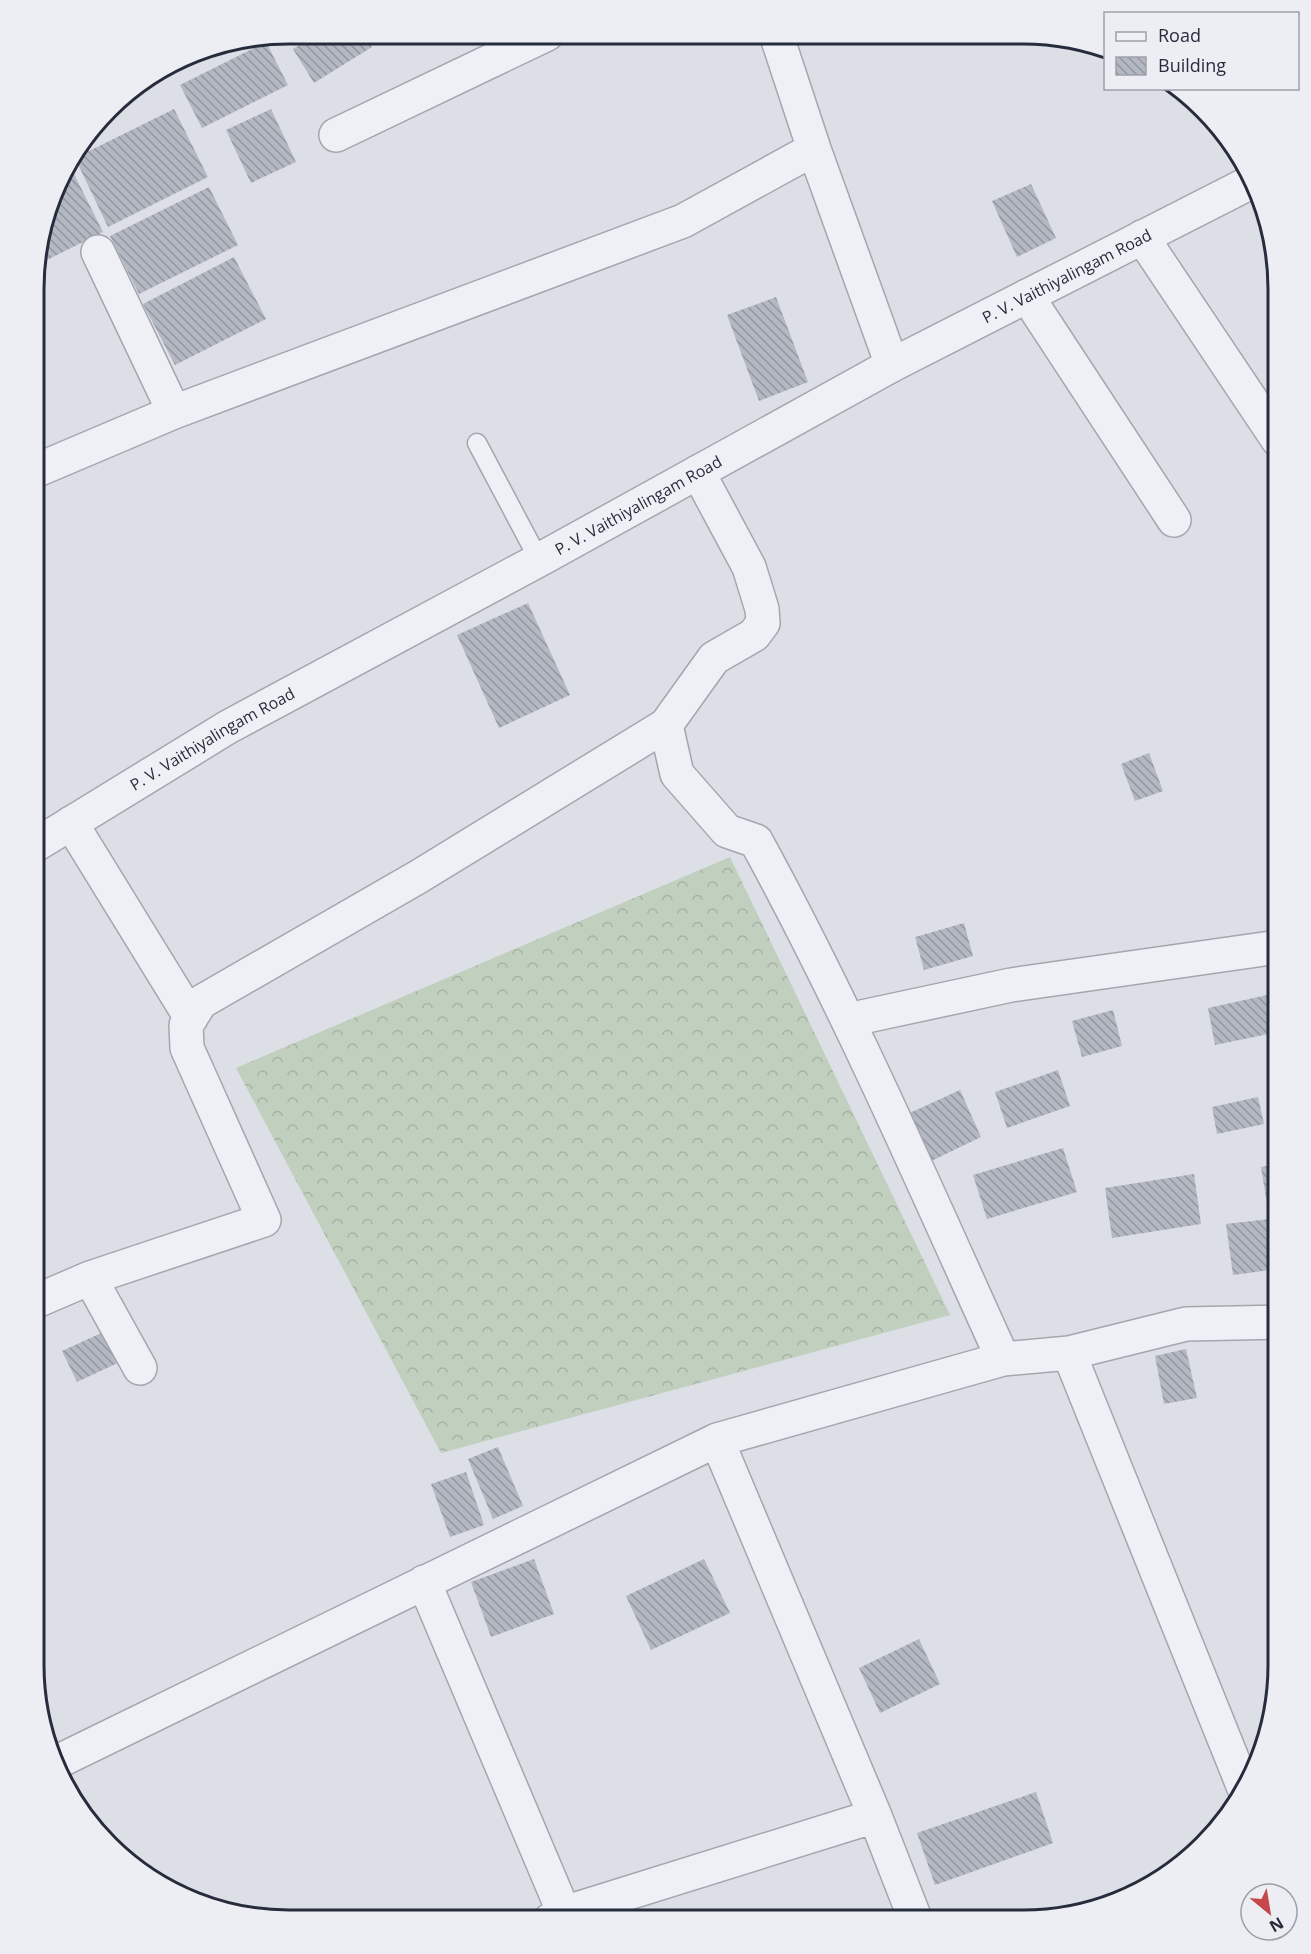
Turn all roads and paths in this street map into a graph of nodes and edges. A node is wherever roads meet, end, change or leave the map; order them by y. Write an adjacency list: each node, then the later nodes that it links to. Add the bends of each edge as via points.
1 (526, 44): 3 (street)
2 (779, 44): 4 (street)
3 (336, 135)
4 (814, 149): 9 (street); 10 (street, via 682,221)
5 (1244, 185): 6 (street, P. V. Vaithiyalingam Road)
6 (1142, 237): 8 (street, P. V. Vaithiyalingam Road); 11 (street)
7 (98, 252): 10 (street)
8 (1027, 296): 9 (street, P. V. Vaithiyalingam Road); 15 (street)
9 (892, 365): 14 (street, P. V. Vaithiyalingam Road)
10 (174, 412): 13 (street)
11 (1268, 425)
12 (477, 443): 16 (lane)
13 (44, 467)
14 (698, 472): 16 (street, P. V. Vaithiyalingam Road); 17 (street, via 749,567 763,623 754,635 714,658)
15 (1174, 520)
16 (539, 560): 18 (street, P. V. Vaithiyalingam Road, via 228,727)
17 (666, 725): 21 (street, via 418,877 201,1002); 22 (street, via 677,774 727,831 756,841 800,920)
18 (71, 823): 19 (street, P. V. Vaithiyalingam Road); 21 (street)
19 (44, 840)
20 (1268, 948): 22 (street, via 1011,985)
21 (191, 1018): 23 (street, via 186,1025 187,1048 264,1220)
22 (848, 1020): 27 (street)
23 (90, 1278): 24 (street); 28 (street)
24 (44, 1298)
25 (1268, 1322): 26 (street, via 1186,1324)
26 (1069, 1353): 27 (street); 32 (street)
27 (1003, 1359): 29 (street)
28 (140, 1368)
29 (717, 1440): 30 (street); 33 (street)
30 (424, 1582): 31 (street); 34 (street)
31 (62, 1759)
32 (1240, 1778)
33 (875, 1816): 35 (street); 36 (street)
34 (554, 1910)
35 (579, 1910)
36 (912, 1910)

